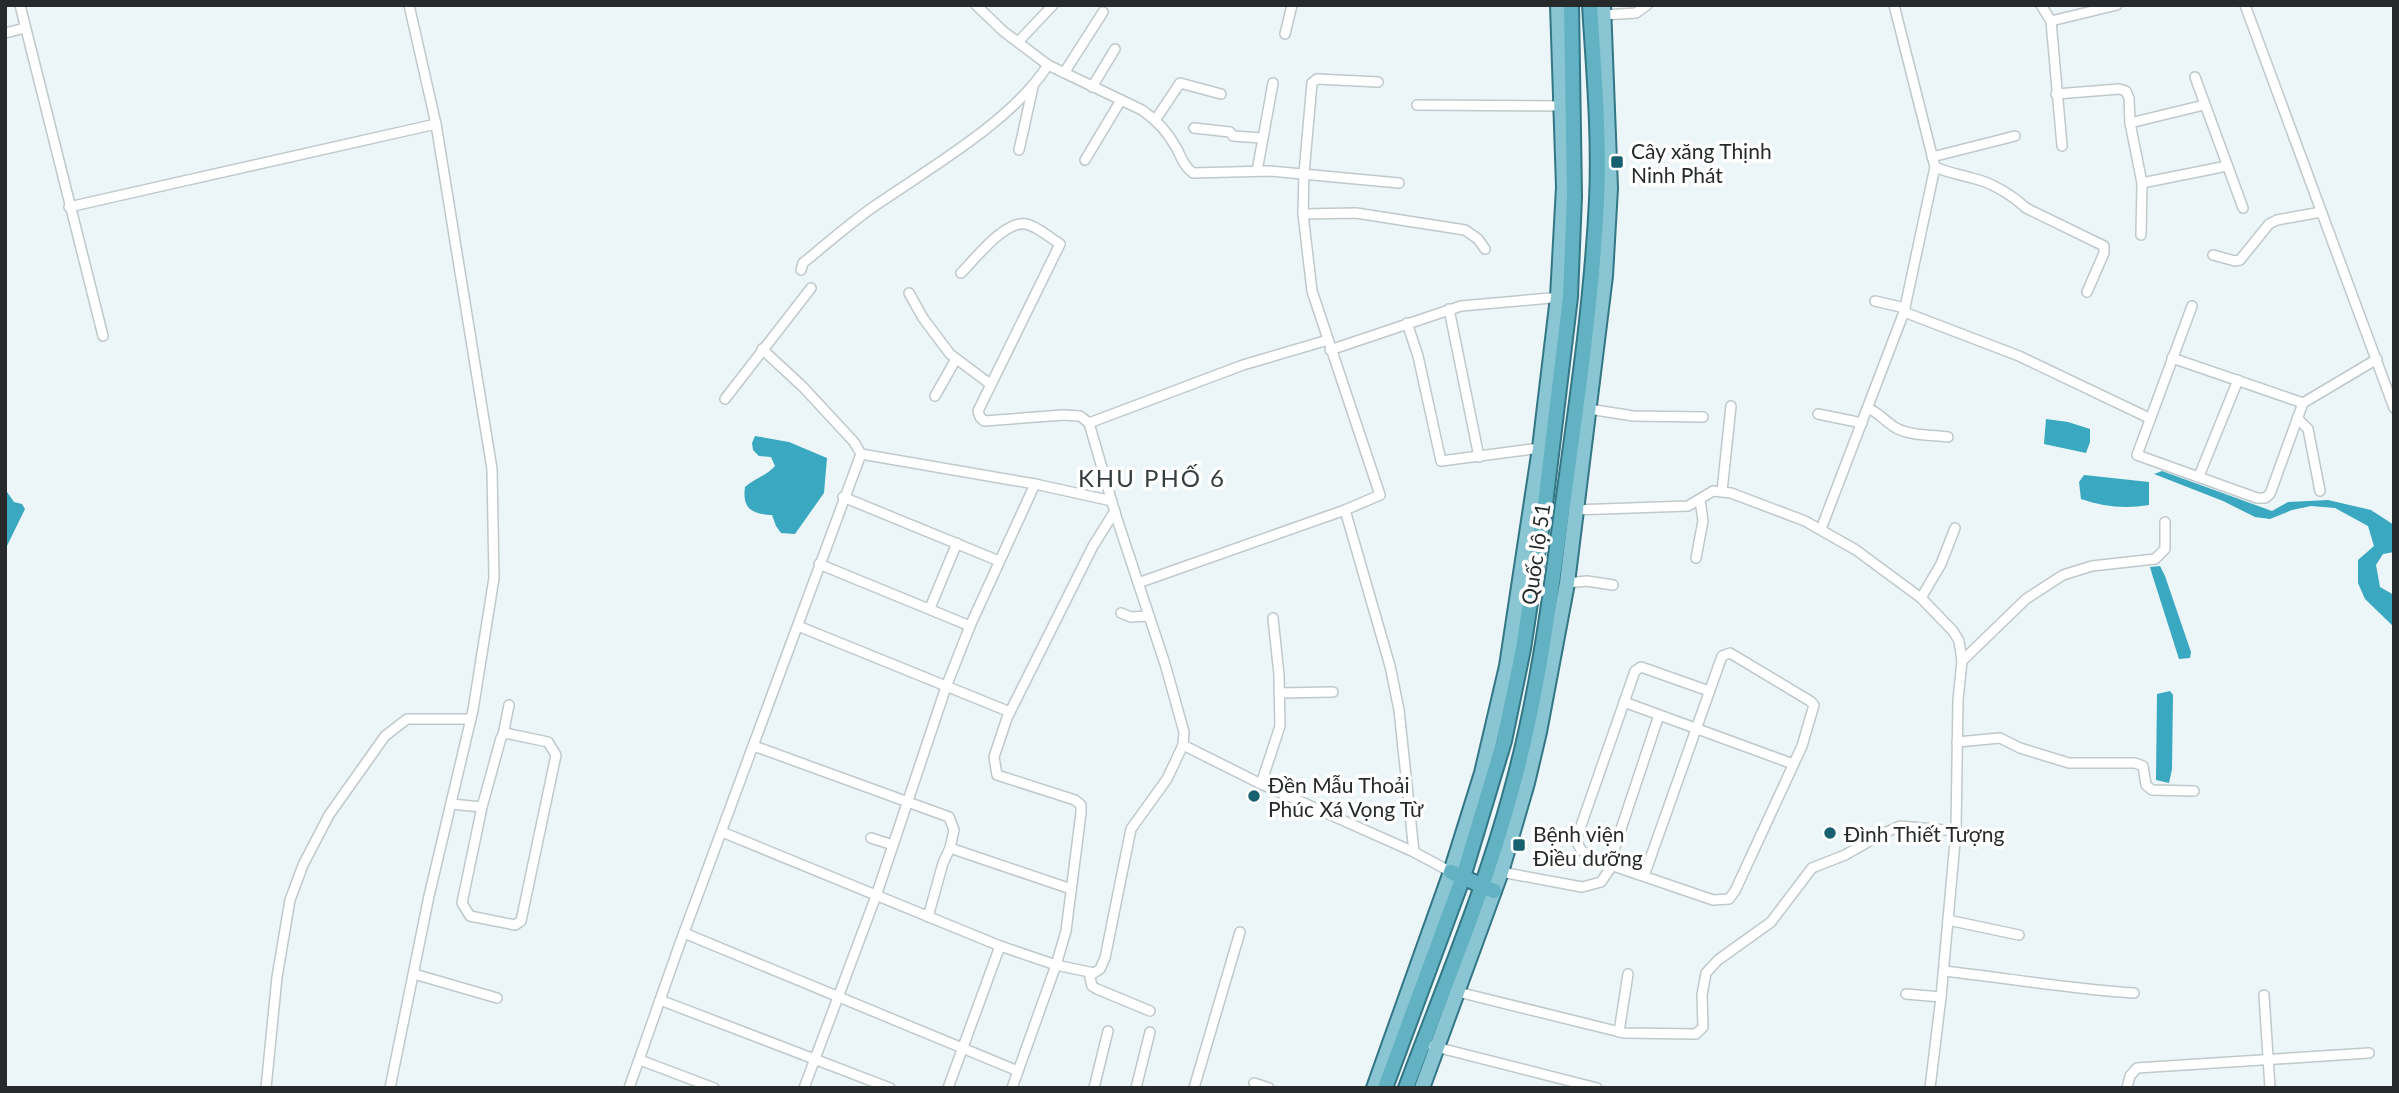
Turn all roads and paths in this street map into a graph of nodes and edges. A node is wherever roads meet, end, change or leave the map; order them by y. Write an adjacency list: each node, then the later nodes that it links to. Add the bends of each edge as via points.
1 (20, 5): 17 (street)
2 (409, 5): 37 (street)
3 (976, 5): 20 (street)
4 (1053, 5): 20 (street)
5 (1292, 5): 19 (street)
6 (1558, 5): 34 (main road, Quốc lộ 51)
7 (1571, 5): 34 (highway, Quốc lộ 51)
8 (1590, 5): 74 (highway, Quốc lộ 51, via 1597,200)
9 (1647, 5): 14 (street, via 1636,13)
10 (1895, 5): 44 (street)
11 (2041, 5): 16 (street)
12 (2117, 5): 16 (street)
13 (2245, 5): 52 (street)
14 (1603, 10): 74 (main road, Quốc lộ 51, via 1610,188 1605,276)
15 (1103, 12): 23 (street)
16 (2051, 22): 30 (street)
17 (25, 28): 18 (street); 50 (street)
18 (5, 33)
19 (1285, 34)
20 (1017, 42): 22 (street)
21 (1115, 49): 28 (street)
22 (1048, 65): 23 (street); 27 (street)
23 (1064, 74): 28 (street)
24 (2195, 77): 33 (street)
25 (1378, 82): 47 (street, via 1314,80)
26 (1273, 83): 40 (street)
27 (1033, 87): 42 (street); 57 (street, via 931,169 866,213 803,263)
28 (1092, 87): 31 (street)
29 (1221, 94): 35 (street, via 1180,83)
30 (2056, 94): 36 (street, via 2119,89 2129,98); 41 (street)
31 (1121, 100): 35 (street); 43 (street)
32 (1417, 105): 34 (street)
33 (2204, 105): 36 (street); 45 (street)
34 (1568, 106): 62 (highway, Quốc lộ 51, via 1574,196)
35 (1156, 119): 46 (street, via 1185,168 1193,173)
36 (2130, 123): 49 (street)
37 (436, 124): 50 (street); 130 (street, via 492,469 494,578)
38 (1194, 128): 40 (street)
39 (2015, 136): 44 (street)
40 (1262, 138): 46 (street)
41 (2062, 146)
42 (1019, 150)
43 (1085, 160)
44 (1934, 162): 60 (street, via 1954,175 1986,183 2104,246); 66 (street)
45 (2227, 166): 49 (street); 51 (street)
46 (1257, 171): 47 (street)
47 (1304, 173): 48 (street); 53 (street)
48 (1399, 183)
49 (2142, 183): 54 (street)
50 (69, 207): 68 (street)
51 (2243, 208)
52 (2321, 212): 56 (street, via 2269,224 2240,260); 73 (street)
53 (1303, 214): 55 (street, via 1356,214 1465,230); 69 (street, via 1312,291)
54 (2141, 235)
55 (1485, 249)
56 (2213, 255)
57 (802, 270)
58 (961, 273): 76 (street, via 1016,224 1029,224 1060,244)
59 (810, 288): 70 (street)
60 (2087, 292)
61 (909, 293): 72 (street)
62 (1564, 297): 65 (street); 91 (main road, Quốc lộ 51); 100 (highway, Quốc lộ 51)
63 (1875, 301): 66 (street)
64 (2192, 306): 71 (street)
65 (1449, 309): 67 (street); 93 (street)
66 (1905, 310): 81 (street); 86 (street, via 2019,356)
67 (1407, 323): 69 (street); 93 (street, via 1441,461)
68 (103, 336)
69 (1329, 345): 88 (street, via 1250,363); 102 (street, via 1381,492)
70 (762, 349): 78 (street); 92 (street, via 803,387)
71 (2172, 358): 75 (street); 86 (street)
72 (956, 359): 76 (street); 77 (street)
73 (2377, 359): 79 (street); 82 (street)
74 (1588, 369): 83 (main road, Quốc lộ 51); 103 (highway, Quốc lộ 51)
75 (2238, 380): 79 (street); 94 (street)
76 (990, 384): 88 (street, via 978,411 985,421 1063,415 1080,416)
77 (935, 396)
78 (725, 398)
79 (2303, 403): 87 (street)
80 (1731, 406): 96 (street)
81 (1868, 408): 89 (street); 90 (street, via 1896,428)
82 (2394, 408)
83 (1589, 409): 85 (street, via 1633,416); 103 (main road, Quốc lộ 51)
84 (1818, 414): 89 (street)
85 (1703, 417)
86 (2149, 418): 94 (street, via 2137,454)
87 (2297, 418): 94 (street, via 2265,498); 97 (street, via 2308,429)
88 (1089, 423): 101 (street)
89 (1862, 423): 106 (street)
90 (1948, 437)
91 (1539, 448): 93 (street); 100 (main road, Quốc lộ 51)
92 (861, 454): 95 (street); 98 (street)
93 (1479, 457)
94 (2199, 476)
95 (1035, 485): 101 (street); 109 (street)
96 (1722, 491): 99 (street); 106 (street)
97 (2320, 491)
98 (843, 497): 107 (street); 110 (street)
99 (1700, 500): 103 (street, via 1688,506); 108 (street, via 1703,521)
100 (1539, 503): 150 (highway, Quốc lộ 51, via 1523,649 1511,709 1492,782)
101 (1114, 506): 111 (street); 128 (street)
102 (1345, 510): 111 (street); 147 (street, via 1395,688)
103 (1569, 510): 112 (main road, Quốc lộ 51); 152 (highway, Quốc lộ 51, via 1534,700)
104 (2165, 522): 121 (street, via 2161,555 2063,575 2026,599)
105 (1955, 528): 114 (street)
106 (1821, 529): 114 (street)
107 (957, 543): 109 (street); 115 (street)
108 (1696, 558)
109 (999, 561): 120 (street)
110 (819, 564): 115 (street); 119 (street)
111 (1138, 583): 117 (street)
112 (1567, 583): 113 (street); 149 (main road, Quốc lộ 51, via 1539,732)
113 (1613, 585)
114 (1922, 598): 121 (street, via 1953,631)
115 (930, 608): 120 (street)
116 (1121, 614): 117 (street)
117 (1149, 616): 134 (street, via 1182,727)
118 (1273, 618): 125 (street)
119 (798, 626): 122 (street); 135 (street)
120 (970, 626): 122 (street)
121 (1962, 662): 133 (street)
122 (946, 687): 128 (street); 139 (street)
123 (1709, 691): 126 (street, via 1641,667); 131 (street); 136 (street, via 1722,656 1730,653 1810,701 1813,712)
124 (1333, 692): 125 (street)
125 (1279, 693): 137 (street, via 1278,735)
126 (1624, 702): 129 (street); 148 (street, via 1576,840 1586,854)
127 (509, 705): 132 (street)
128 (1010, 712): 153 (street, via 994,757 997,775 1081,805)
129 (1659, 715): 131 (street); 148 (street)
130 (471, 719): 140 (street); 187 (street, via 407,719 384,736 329,815 290,900)
131 (1696, 729): 136 (street); 151 (street)
132 (503, 735): 141 (street); 141 (street, via 548,742 556,755 521,921 515,925 470,916 462,903)
133 (1957, 742): 138 (street, via 2000,738 2069,763 2135,763 2143,766 2146,785 2152,790); 142 (street)
134 (1183, 745): 137 (street); 163 (street, via 1167,779 1131,829 1105,958 1100,969)
135 (754, 746): 139 (street); 143 (street)
136 (1793, 764): 151 (street, via 1728,899 1713,900)
137 (1261, 784): 147 (street)
138 (2194, 791)
139 (907, 803): 145 (street); 146 (street, via 949,817 954,830)
140 (451, 804): 141 (street); 164 (street)
141 (482, 807)
142 (1956, 831): 156 (street); 177 (street, via 1900,826 1812,868 1771,922 1706,973 1701,1031 1663,1035)
143 (722, 832): 154 (street); 158 (street)
144 (871, 838): 145 (street)
145 (893, 845): 154 (street)
146 (950, 848): 153 (street); 155 (street)
147 (1414, 852): 150 (street)
148 (1611, 865): 149 (street, via 1601,882 1582,887); 151 (street)
149 (1501, 872): 152 (main road, Quốc lộ 51)
150 (1457, 875): 152 (highway); 199 (main road, Quốc lộ 51); 200 (highway, Quốc lộ 51)
151 (1644, 876)
152 (1487, 888): 166 (highway, Quốc lộ 51)
153 (1071, 889): 161 (street)
154 (876, 896): 155 (street); 170 (street)
155 (928, 917): 160 (street)
156 (1948, 920): 159 (street); 162 (street)
157 (1240, 932): 197 (street)
158 (684, 933): 170 (street); 173 (street)
159 (2019, 935)
160 (1000, 946): 161 (street); 179 (street)
161 (1056, 965): 163 (street); 184 (street)
162 (1944, 971): 167 (street); 172 (street)
163 (1089, 973): 174 (street, via 1092,986)
164 (414, 974): 171 (street); 188 (street)
165 (1629, 974): 177 (street)
166 (1450, 990): 177 (street); 178 (highway, Quốc lộ 51)
167 (2134, 993)
168 (1906, 994): 172 (street)
169 (2264, 995): 182 (street)
170 (838, 996): 179 (street); 181 (street)
171 (497, 998)
172 (1941, 998): 186 (street)
173 (660, 1000): 181 (street); 183 (street)
174 (1150, 1011)
175 (1108, 1031): 195 (street)
176 (1150, 1032): 196 (street)
177 (1619, 1032)
178 (1430, 1045): 201 (highway, Quốc lộ 51); 202 (main road, Quốc lộ 51); 203 (street)
179 (963, 1048): 184 (street); 193 (street)
180 (2369, 1053): 182 (street)
181 (815, 1059): 191 (street); 192 (street)
182 (2269, 1059): 205 (street, via 2137,1068); 206 (street)
183 (639, 1060): 189 (street); 190 (street)
184 (1018, 1071): 194 (street)
185 (1254, 1083): 198 (street)
186 (1930, 1087): 204 (street)
187 (266, 1088)
188 (390, 1088)
189 (629, 1088)
190 (714, 1088)
191 (804, 1088)
192 (890, 1088)
193 (948, 1088)
194 (1012, 1088)
195 (1094, 1088)
196 (1136, 1088)
197 (1194, 1088)
198 (1269, 1088)
199 (1374, 1088)
200 (1385, 1088)
201 (1406, 1088)
202 (1422, 1088)
203 (1597, 1088)
204 (1941, 1088)
205 (2127, 1088)
206 (2270, 1088)

